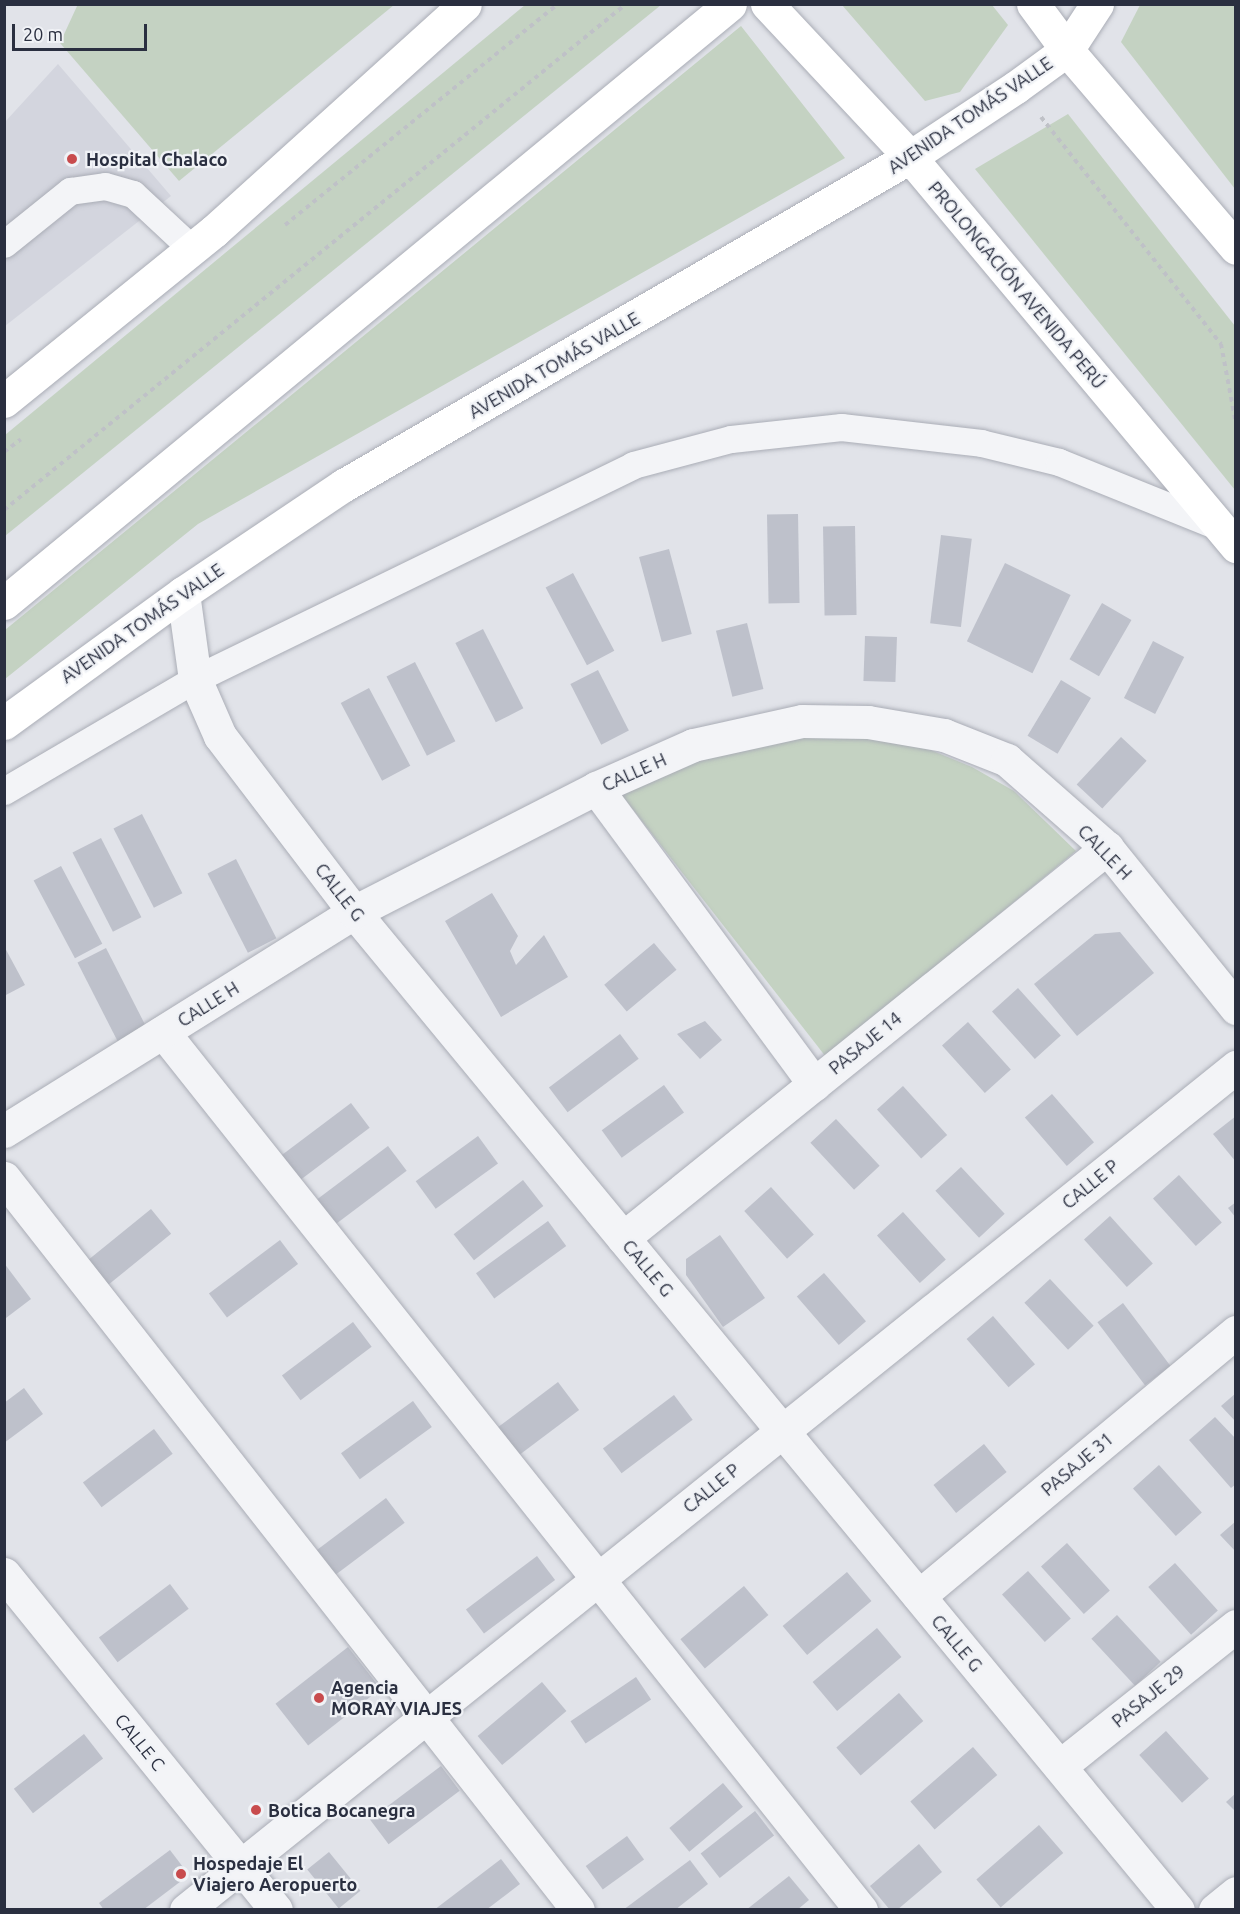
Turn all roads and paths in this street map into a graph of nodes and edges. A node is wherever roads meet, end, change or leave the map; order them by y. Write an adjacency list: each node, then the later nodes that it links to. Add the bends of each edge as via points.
1 (465, 4): 12 (main road)
2 (626, 4): 15 (path)
3 (730, 4): 18 (main road)
4 (767, 4): 9 (main road, PROLONGACIÓN AVENIDA PERÚ)
5 (1033, 4): 7 (main road)
6 (1097, 4): 7 (main road, AVENIDA TOMÁS VALLE)
7 (1067, 50): 8 (main road, AVENIDA TOMÁS VALLE); 11 (main road)
8 (1017, 87): 9 (main road, AVENIDA TOMÁS VALLE); 14 (path, via 1221,345)
9 (910, 157): 16 (main road, PROLONGACIÓN AVENIDA PERÚ); 17 (main road, AVENIDA TOMÁS VALLE, via 344,485)
10 (4, 244): 12 (lane, via 70,191 105,186 134,194)
11 (1236, 248)
12 (192, 249): 13 (main road)
13 (4, 401)
14 (1236, 424)
15 (4, 510)
16 (1228, 536): 19 (lane, via 1059,462 981,443 841,427 731,438 633,465)
17 (183, 593): 19 (street, CALLE G); 20 (main road, AVENIDA TOMÁS VALLE)
18 (4, 603)
19 (195, 679): 22 (lane); 24 (street, CALLE G, via 220,736)
20 (4, 723)
21 (596, 788): 23 (street, CALLE H, via 693,745 760,728 802,721 868,722 944,735 1007,760); 24 (street, CALLE H); 28 (street)
22 (4, 791)
23 (1107, 848): 25 (street, CALLE H); 28 (street, PASAJE 14)
24 (354, 912): 26 (street, CALLE H); 31 (street, CALLE G)
25 (1236, 1008)
26 (164, 1032): 29 (street, CALLE H); 35 (street)
27 (1236, 1067): 33 (street, CALLE P)
28 (814, 1084): 31 (street, PASAJE 14)
29 (4, 1131)
30 (4, 1178): 38 (street)
31 (623, 1238): 33 (street, CALLE G)
32 (1236, 1332): 36 (street, PASAJE 31)
33 (782, 1431): 35 (street, CALLE P); 36 (street, CALLE G)
34 (4, 1574): 40 (street, CALLE C)
35 (598, 1579): 38 (street, CALLE P); 42 (street)
36 (919, 1596): 39 (street, CALLE G)
37 (1236, 1626): 39 (street, PASAJE 29)
38 (427, 1716): 40 (street, CALLE P); 45 (street)
39 (1060, 1767): 46 (street, CALLE G)
40 (241, 1866): 43 (street, CALLE P); 44 (street, CALLE C)
41 (1236, 1893): 47 (street)
42 (860, 1909)
43 (186, 1910)
44 (276, 1910)
45 (578, 1910)
46 (1178, 1910)
47 (1215, 1910)

